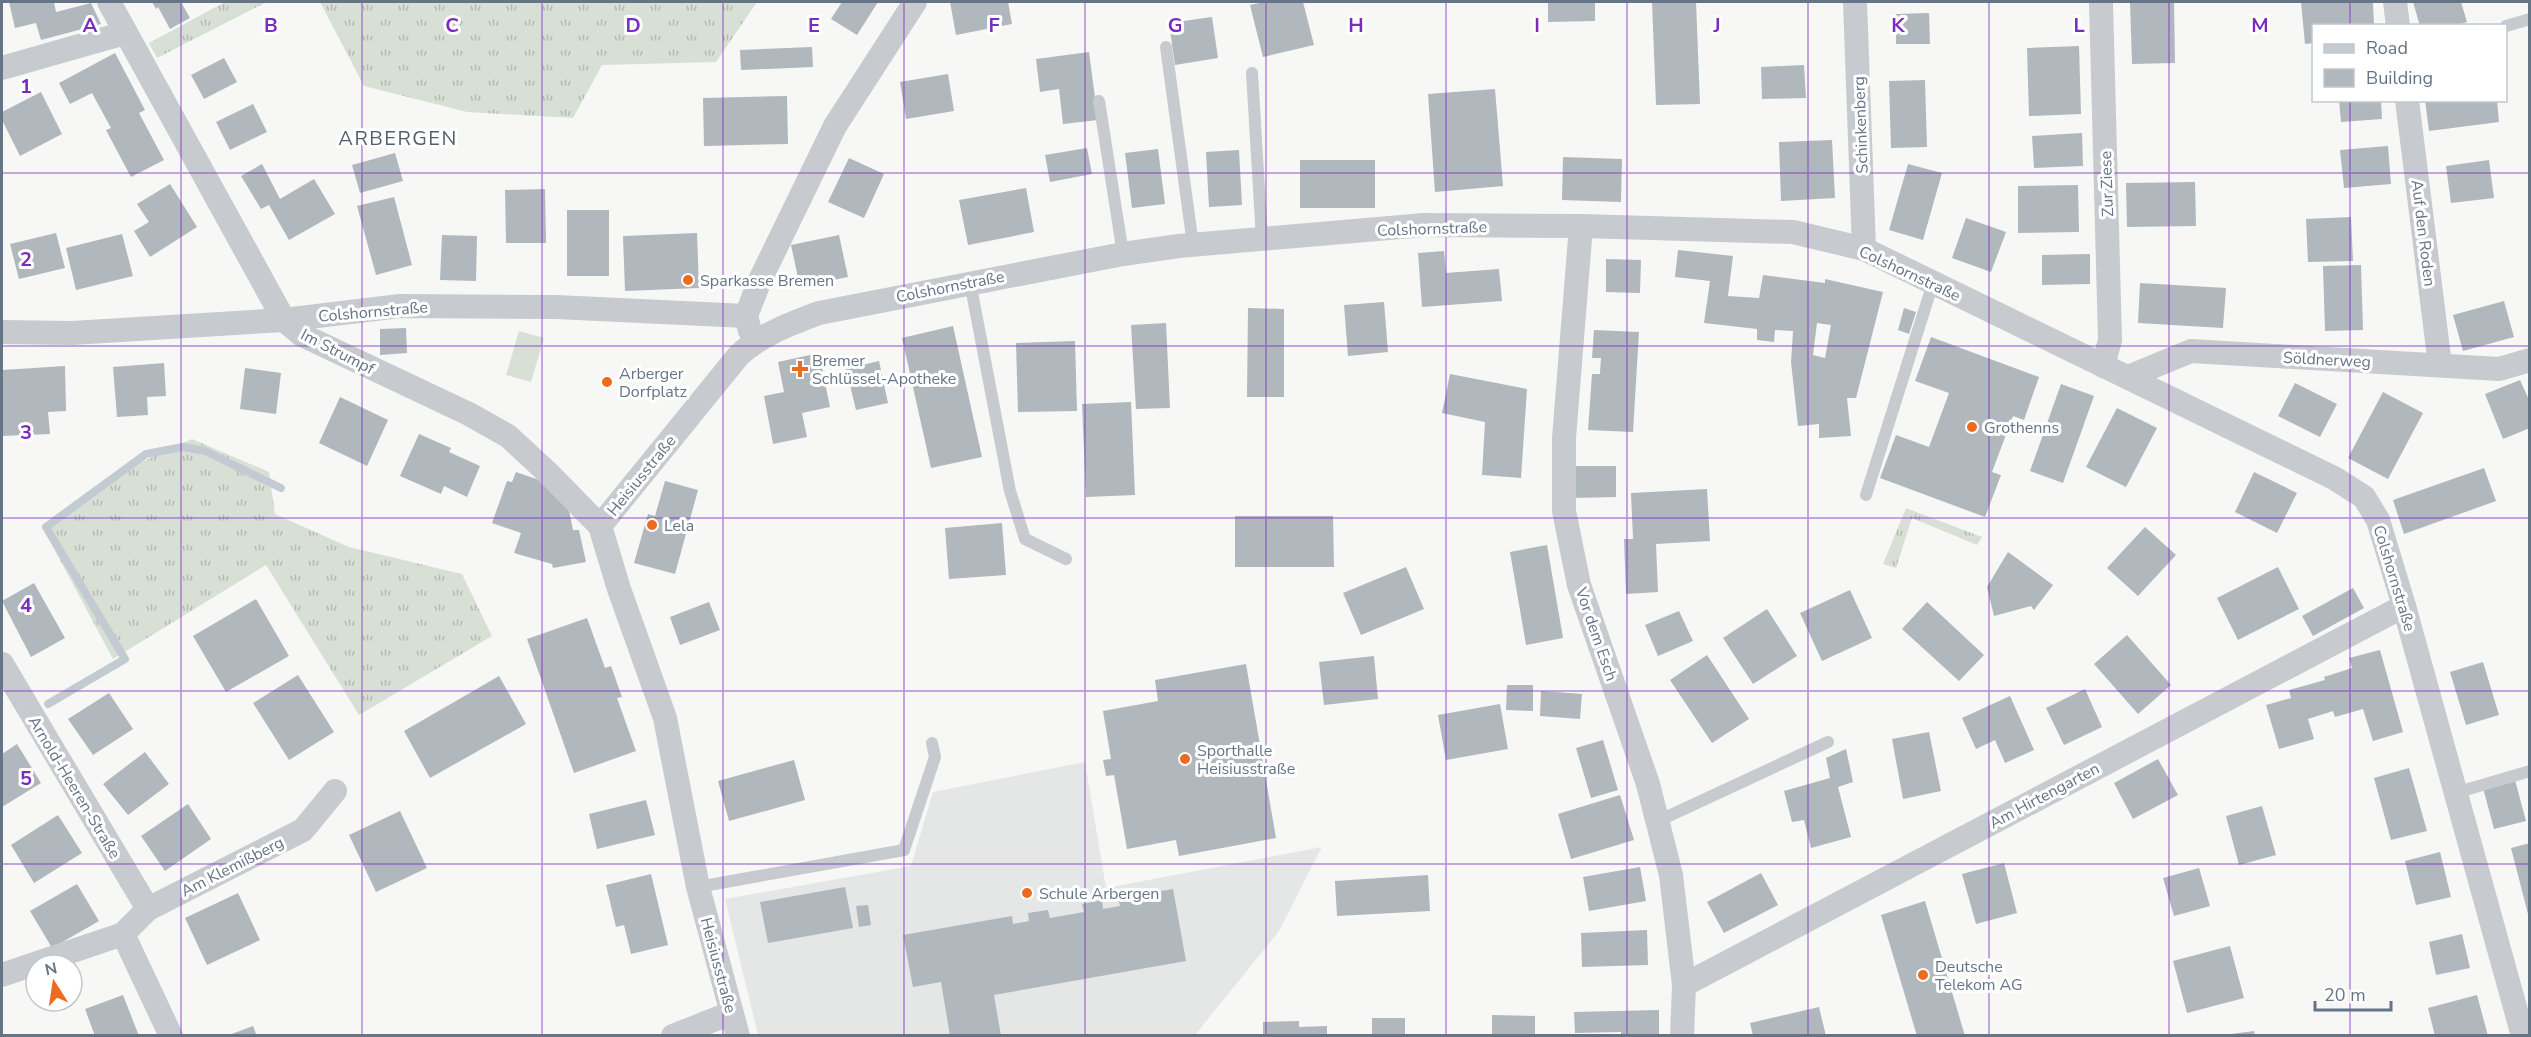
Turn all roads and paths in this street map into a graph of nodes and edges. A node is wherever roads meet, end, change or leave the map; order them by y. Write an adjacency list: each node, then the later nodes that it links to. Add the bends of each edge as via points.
1 (109, 2): 9 (street, Im Strumpf)
2 (915, 2): 22 (street, via 835,126)
3 (1855, 2): 18 (street, Schinkenberg)
4 (2101, 2): 28 (street, Zur Ziese, via 2110,340)
5 (2395, 2): 7 (street)
6 (2529, 19): 8 (lane)
7 (2398, 24)
8 (2507, 25)
9 (125, 33): 11 (street); 23 (street, Im Strumpf)
10 (1166, 47): 17 (lane)
11 (2, 68)
12 (1252, 73): 16 (lane)
13 (1099, 101): 19 (lane)
14 (2407, 102): 27 (street, Auf den Roden)
15 (1581, 226): 16 (street, Colshornstraße, via 1424,225); 18 (street, Colshornstraße, via 1793,232); 40 (street, Vor dem Esch, via 1564,438 1564,511 1579,585)
16 (1262, 239): 17 (street, Colshornstraße)
17 (1193, 245): 19 (street, Colshornstraße)
18 (1864, 249): 21 (street, Colshornstraße)
19 (1123, 254): 20 (street, Colshornstraße)
20 (970, 282): 25 (street, Colshornstraße, via 819,313); 32 (lane, via 1010,490 1026,539)
21 (1933, 283): 28 (street, Colshornstraße); 30 (lane)
22 (746, 316): 23 (street, Colshornstraße, via 556,307 400,306); 25 (street)
23 (284, 320): 24 (street, Colshornstraße, via 72,333); 31 (street, Im Strumpf, via 302,335 508,436)
24 (2, 332)
25 (753, 342): 31 (street, Heisiusstraße, via 690,413)
26 (2529, 360): 27 (street, Söldnerweg, via 2499,369)
27 (2440, 365): 29 (street, Söldnerweg, via 2191,351)
28 (2103, 366): 29 (street, Colshornstraße)
29 (2128, 377): 33 (street, Colshornstraße, via 2334,478 2364,497 2378,520)
30 (1866, 495)
31 (600, 526): 41 (street, Heisiusstraße, via 665,718)
32 (1066, 559)
33 (2404, 606): 39 (street, Colshornstraße); 45 (street, Am Hirtengarten)
34 (2, 664): 42 (street, Arnold-Heeren-Straße)
35 (1828, 742): 40 (lane)
36 (932, 744): 41 (lane, via 935,757 904,850)
37 (2529, 771): 39 (lane)
38 (335, 791): 42 (street, Am Klemißberg, via 303,830)
39 (2455, 793): 50 (street, Colshornstraße)
40 (1658, 821): 45 (street, Vor dem Esch, via 1671,875)
41 (698, 887): 46 (street, Heisiusstraße)
42 (148, 909): 43 (street, Am Klemißberg)
43 (123, 934): 44 (street, Am Klemißberg); 47 (street)
44 (2, 975)
45 (1684, 985): 49 (street, Vor dem Esch)
46 (735, 1024): 48 (street)
47 (171, 1035)
48 (674, 1035)
49 (1682, 1035)
50 (2523, 1035)

